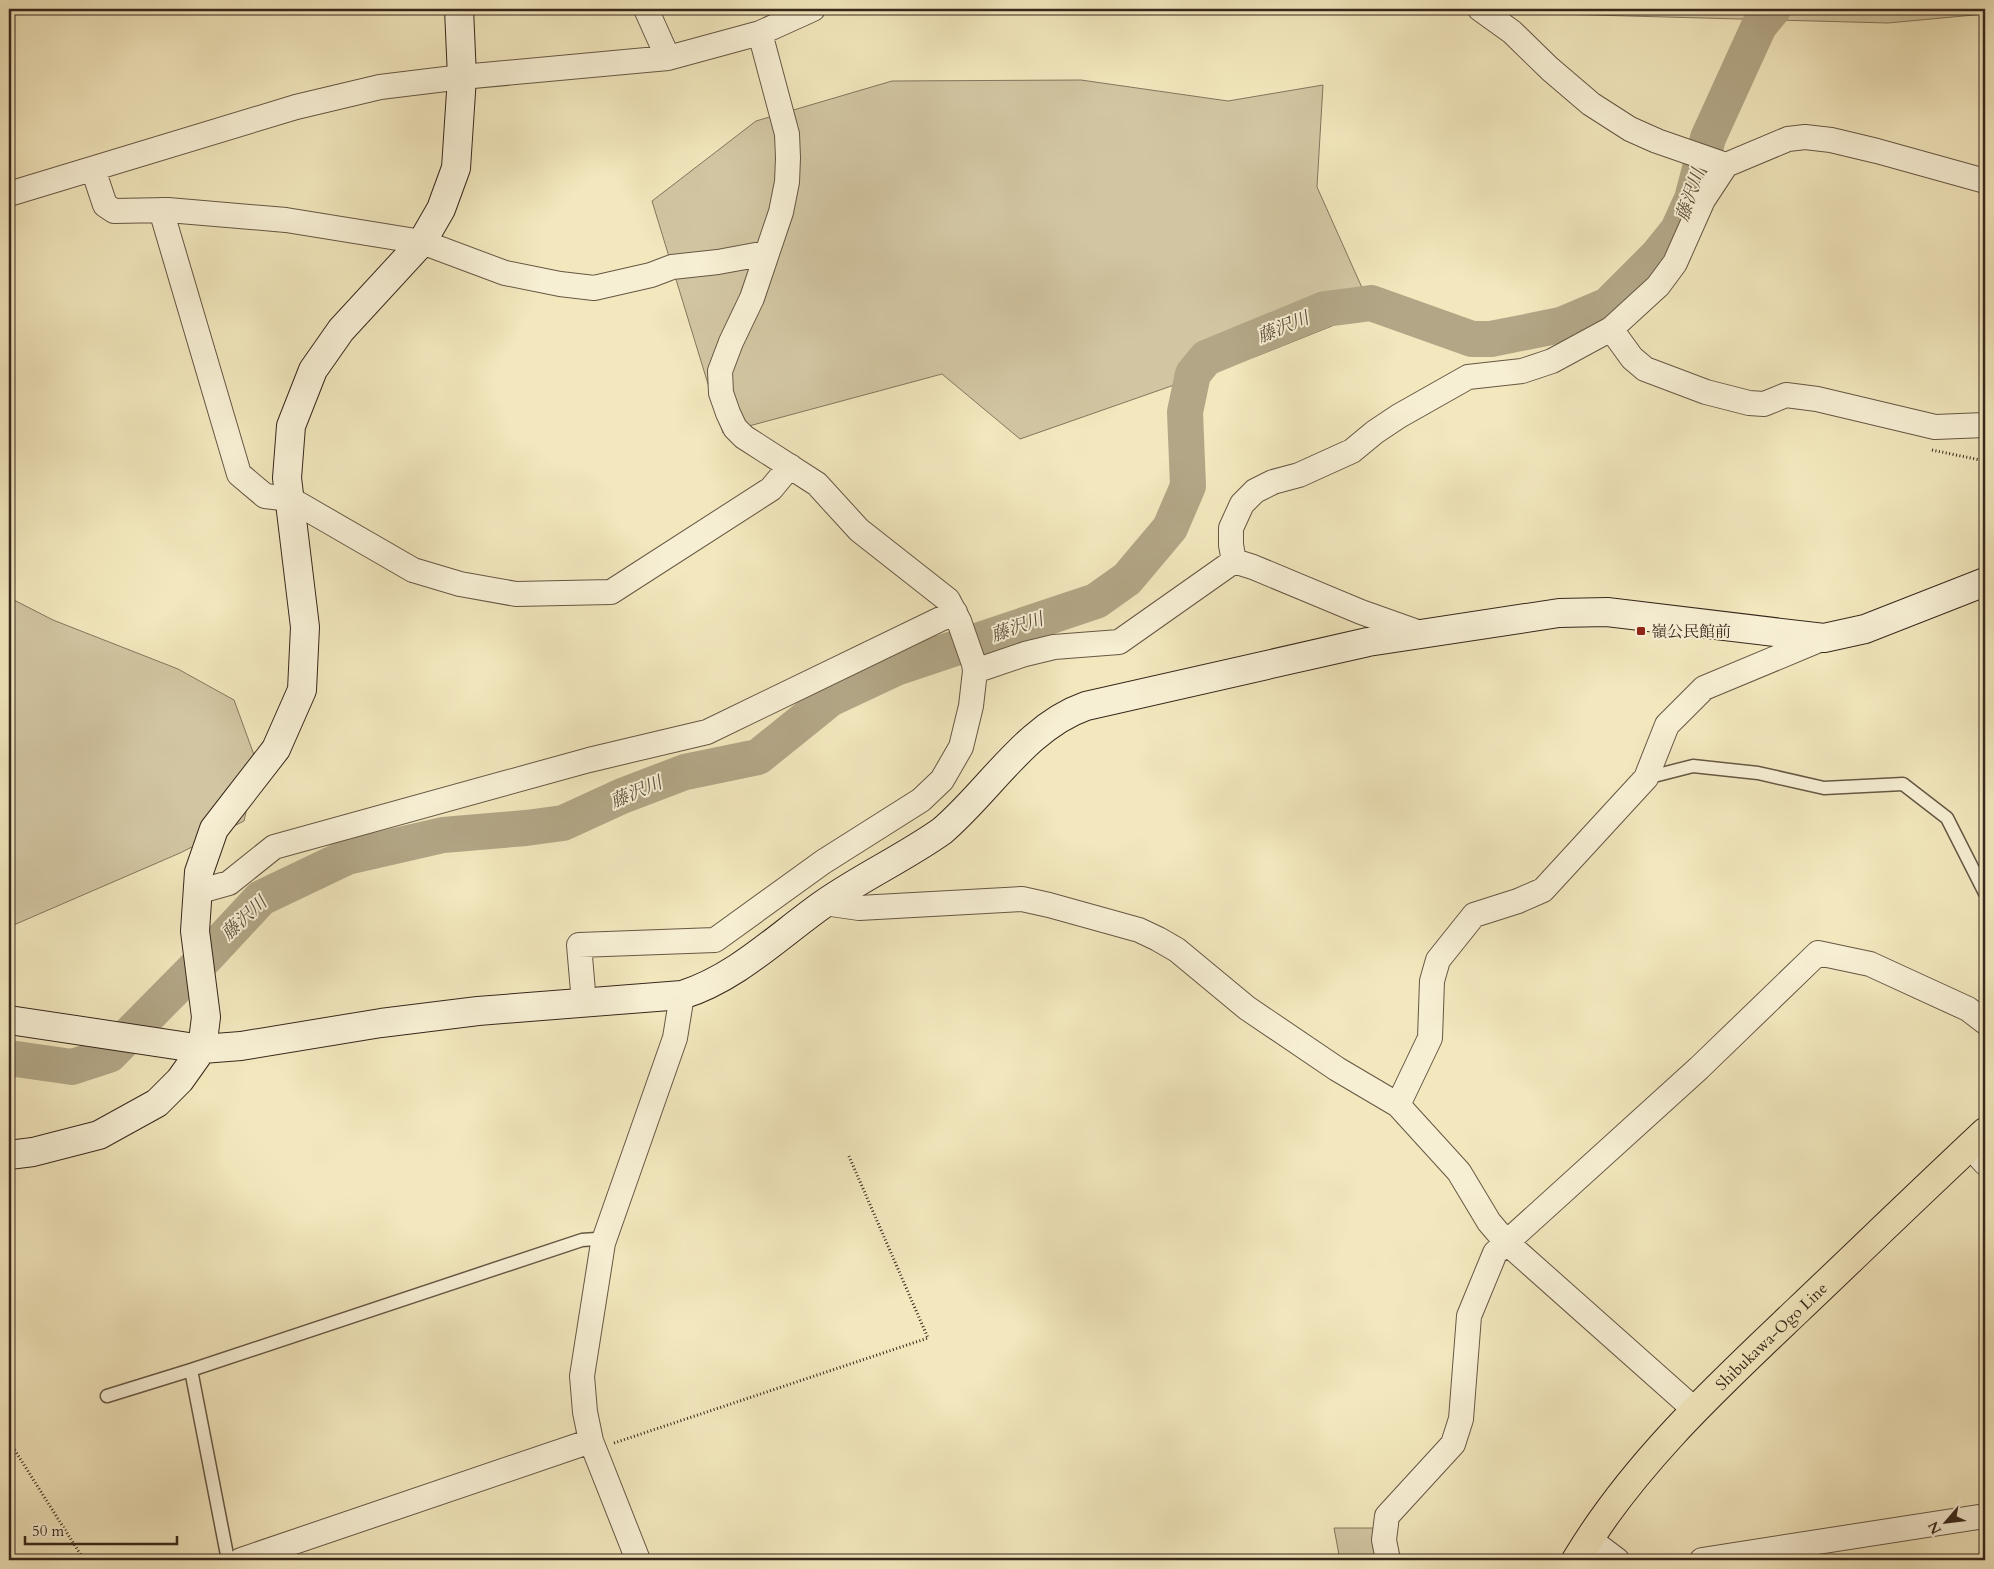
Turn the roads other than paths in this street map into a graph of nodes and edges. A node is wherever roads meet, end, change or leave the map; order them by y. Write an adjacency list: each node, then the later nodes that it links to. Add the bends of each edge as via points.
1 (459, 9): 7 (street)
2 (646, 9): 6 (street)
3 (813, 9): 5 (street)
4 (1480, 9): 8 (street, via 1512,32 1591,104 1630,129)
5 (760, 33): 6 (street); 14 (street, via 787,134 788,158 781,212)
6 (668, 58): 7 (street)
7 (462, 77): 9 (street, via 380,87 296,107); 13 (street, via 456,168 441,208)
8 (1726, 165): 10 (street, via 1788,138 1805,137 1878,151); 15 (street, via 1703,200 1675,263 1658,286)
9 (93, 169): 11 (street); 12 (street, via 105,205 114,211)
10 (1985, 181)
11 (9, 194)
12 (161, 210): 13 (street, via 286,220); 18 (street, via 239,474 265,496)
13 (422, 242): 14 (street, via 504,273 594,288 652,275 672,266); 18 (street, via 341,330 313,370 291,426 287,478)
14 (767, 253): 17 (street, via 752,298 720,371 721,393 735,428)
15 (1611, 329): 16 (street, via 1632,358 1645,369 1706,392 1764,404 1786,395 1817,398 1935,427); 19 (street, via 1522,371 1468,377 1399,416 1352,451 1255,491 1242,504 1231,528)
16 (1985, 425)
17 (790, 466): 18 (street, via 771,489 611,592 516,594 460,584 414,570); 21 (street, via 817,484 859,530 948,600)
18 (290, 499): 26 (street, via 305,627 302,690 276,749 214,829 198,872)
19 (1234, 561): 22 (street); 24 (street, via 1119,642 1054,648)
20 (1985, 582): 23 (street, via 1865,629)
21 (957, 616): 24 (street); 26 (street, via 706,732 590,760 274,847 229,883)
22 (1423, 634): 23 (street, via 1559,613 1607,612); 28 (street, via 1358,644 1072,711 1047,725 942,831)
23 (1824, 638): 25 (street, via 1704,688 1667,725)
24 (974, 668): 30 (street, via 971,706 962,747 942,780 921,800 823,862 715,940 579,945)
25 (1646, 778): 27 (lane, via 1693,766 1758,773 1824,788 1903,784 1947,818); 34 (street, via 1543,890 1518,902 1474,915 1438,960 1432,981 1430,1038)
26 (197, 892): 33 (street, via 195,931 206,1022)
27 (1985, 893)
28 (824, 904): 29 (street, via 734,970); 34 (street, via 859,908 1022,899 1139,930 1176,950 1247,1008 1337,1069)
29 (682, 996): 30 (street); 37 (street, via 675,1038)
30 (584, 1003): 33 (street, via 478,1011)
31 (9, 1020): 33 (street)
32 (1985, 1022): 38 (street, via 1968,1009 1870,964 1818,953 1698,1068)
33 (202, 1049): 36 (street, via 180,1080 157,1103 99,1135)
34 (1398, 1105): 38 (street, via 1459,1172 1489,1222)
35 (1980, 1147): 41 (main road, Shibukawa-Ogo Line)
36 (9, 1155)
37 (603, 1242): 39 (lane, via 582,1240); 42 (street, via 582,1376 585,1412)
38 (1506, 1242): 41 (street); 48 (street, via 1490,1262 1469,1316 1461,1419 1453,1444 1387,1516 1384,1540)
39 (191, 1370): 40 (lane); 45 (lane)
40 (107, 1396)
41 (1695, 1410): 44 (main road, Shibukawa-Ogo Line, via 1634,1478)
42 (593, 1446): 46 (street); 47 (street)
43 (1985, 1516): 50 (street)
44 (1582, 1550): 49 (street)
45 (228, 1560)
46 (241, 1560)
47 (638, 1560)
48 (1388, 1560)
49 (1617, 1560)
50 (1702, 1560)

